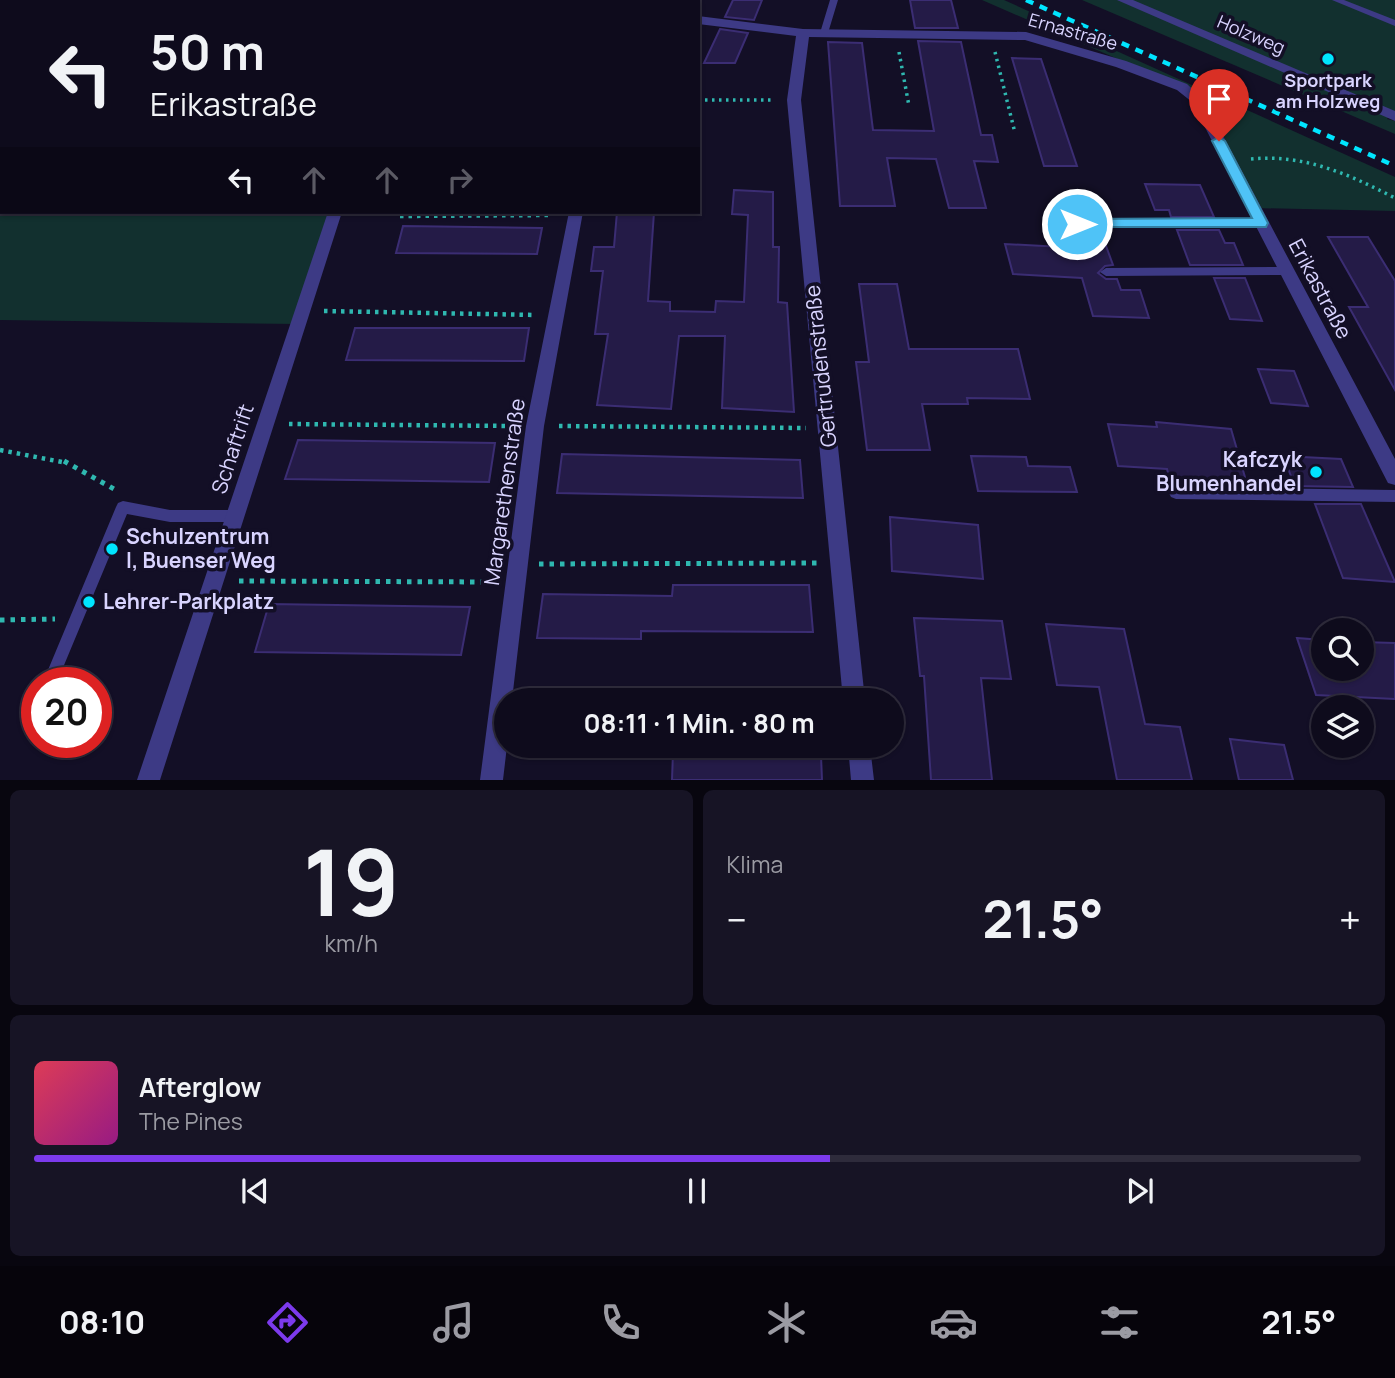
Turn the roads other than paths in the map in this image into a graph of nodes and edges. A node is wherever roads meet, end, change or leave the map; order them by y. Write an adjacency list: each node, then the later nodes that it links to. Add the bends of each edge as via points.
1 (834, 0): 7 (lane)
2 (1336, 0): 5 (lane)
3 (1127, 1): 9 (street, Holzweg)
4 (700, 20): 6 (street, Ernastraße)
5 (1395, 23)
6 (803, 33): 7 (street, Ernastraße); 22 (street, Gertrudenstraße, via 794,100)
7 (824, 33): 8 (street, Ernastraße, via 1031,37)
8 (1182, 87): 12 (street, Erikastraße, via 1197,100)
9 (1395, 116)
10 (334, 214): 20 (street, Schaftrift)
11 (576, 214): 25 (street, Margarethenstraße, via 535,426)
12 (1262, 223): 13 (lane); 14 (street, Erikastraße)
13 (1077, 224)
14 (1286, 271): 15 (lane); 16 (street, Erikastraße)
15 (1106, 272)
16 (1395, 477)
17 (1176, 493): 18 (lane)
18 (1395, 496)
19 (124, 507): 20 (lane, via 170,516); 21 (lane)
20 (234, 516): 24 (street, Schaftrift)
21 (56, 667)
22 (854, 688)
23 (860, 758): 26 (street)
24 (148, 779)
25 (491, 779)
26 (863, 779)

